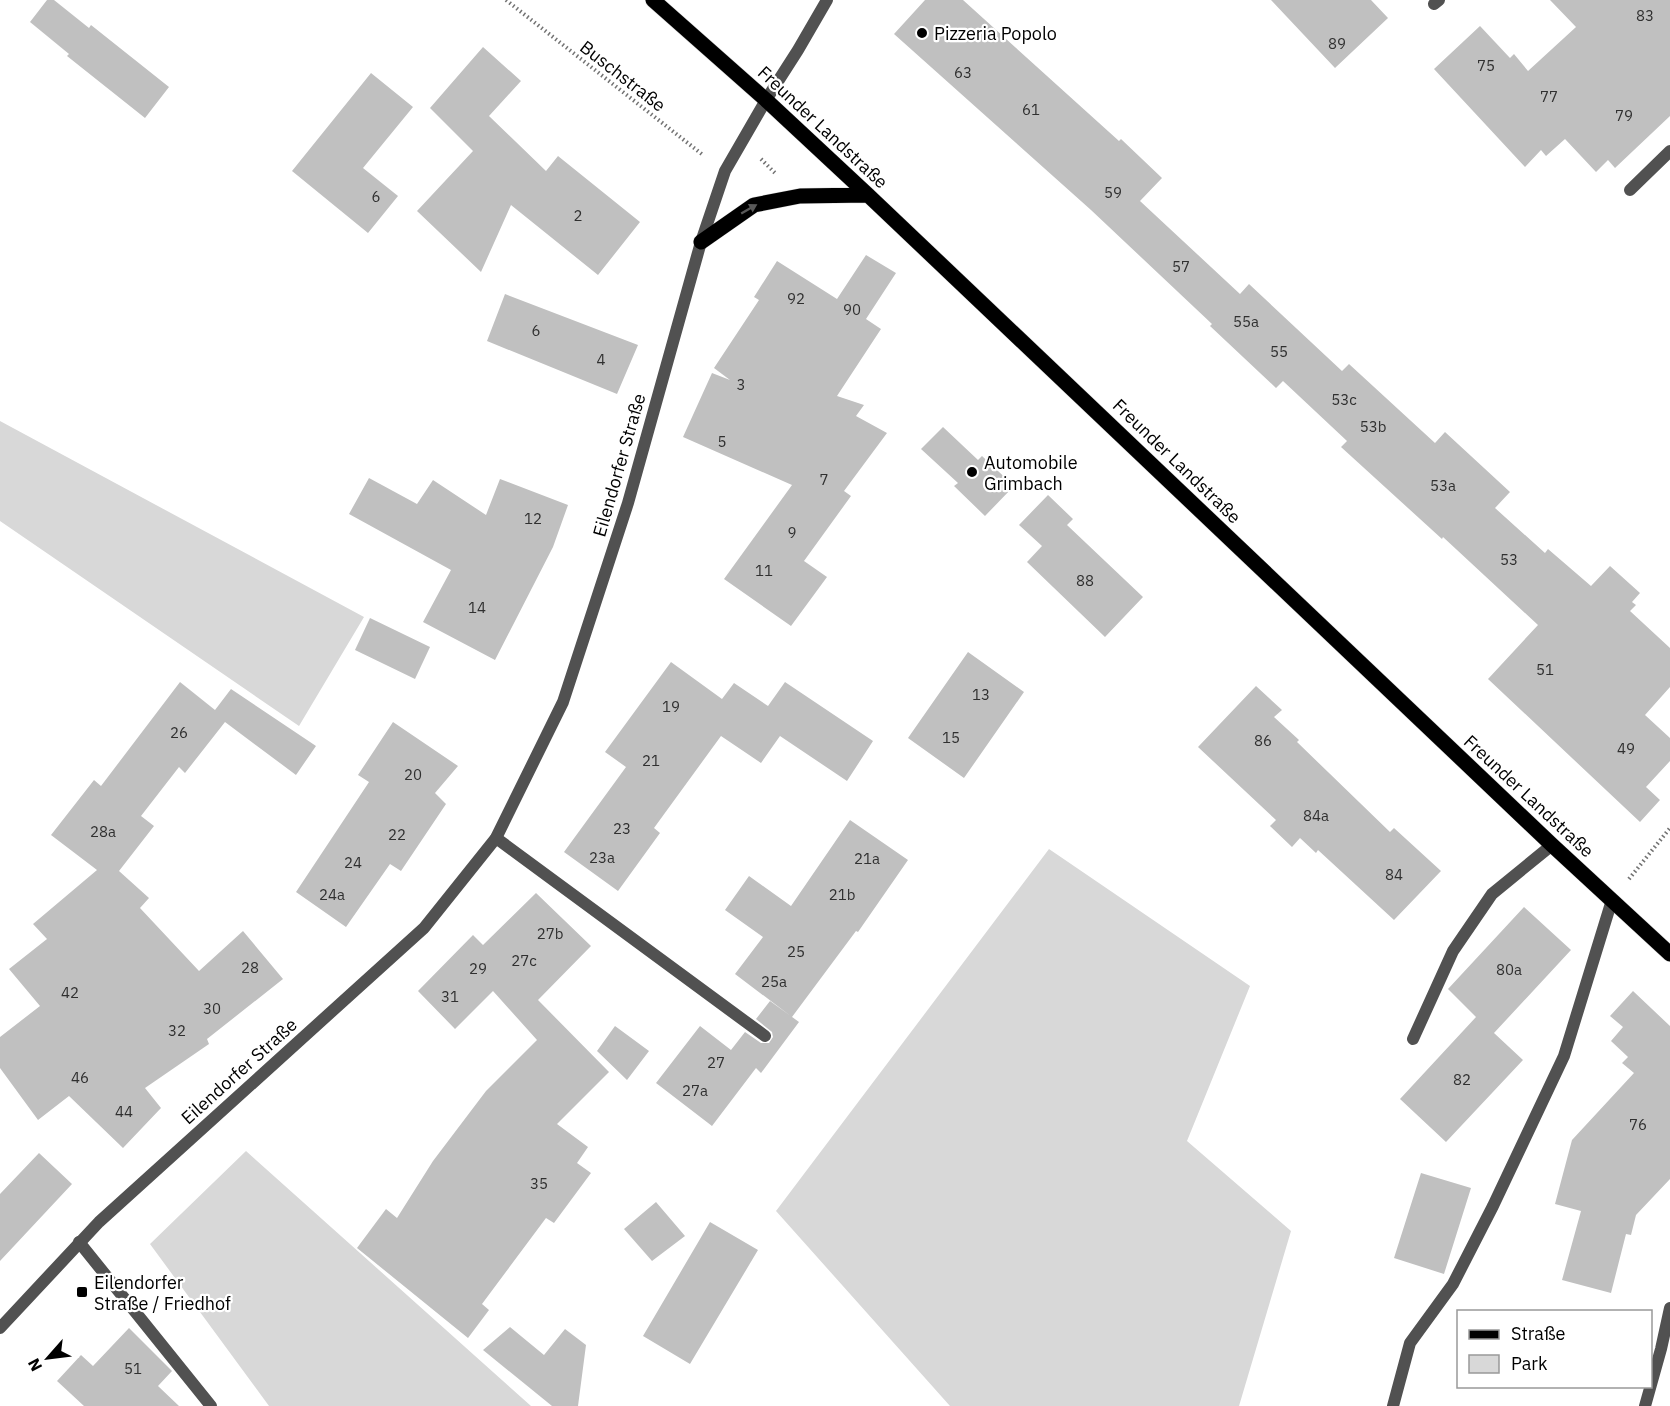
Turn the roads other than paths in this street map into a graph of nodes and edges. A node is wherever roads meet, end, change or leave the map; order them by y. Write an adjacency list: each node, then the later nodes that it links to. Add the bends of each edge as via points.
1 (653, 0): 3 (main road, Freunder Landstraße)
2 (827, 0): 3 (street, Eilendorfer Straße)
3 (766, 100): 6 (main road, Freunder Landstraße); 7 (street, Eilendorfer Straße, via 725,171)
4 (1670, 151): 5 (street)
5 (1630, 190)
6 (868, 195): 7 (main road, one-way to 6, via 754,205 800,195); 9 (main road, Freunder Landstraße)
7 (701, 242): 8 (street, Eilendorfer Straße, via 628,503 563,702)
8 (496, 838): 12 (street); 14 (street, Eilendorfer Straße, via 424,928)
9 (1552, 845): 10 (main road, Freunder Landstraße); 13 (street, via 1492,894 1453,951)
10 (1612, 900): 11 (main road, Freunder Landstraße); 20 (street, via 1563,1056 1453,1284 1410,1343)
11 (1670, 954)
12 (765, 1036)
13 (1413, 1039)
14 (79, 1242): 16 (street, Eilendorfer Straße); 19 (street)
15 (1670, 1308): 17 (street)
16 (2, 1322)
17 (1652, 1381)
18 (1650, 1388): 21 (street)
19 (211, 1406)
20 (1393, 1406)
21 (1645, 1406)

